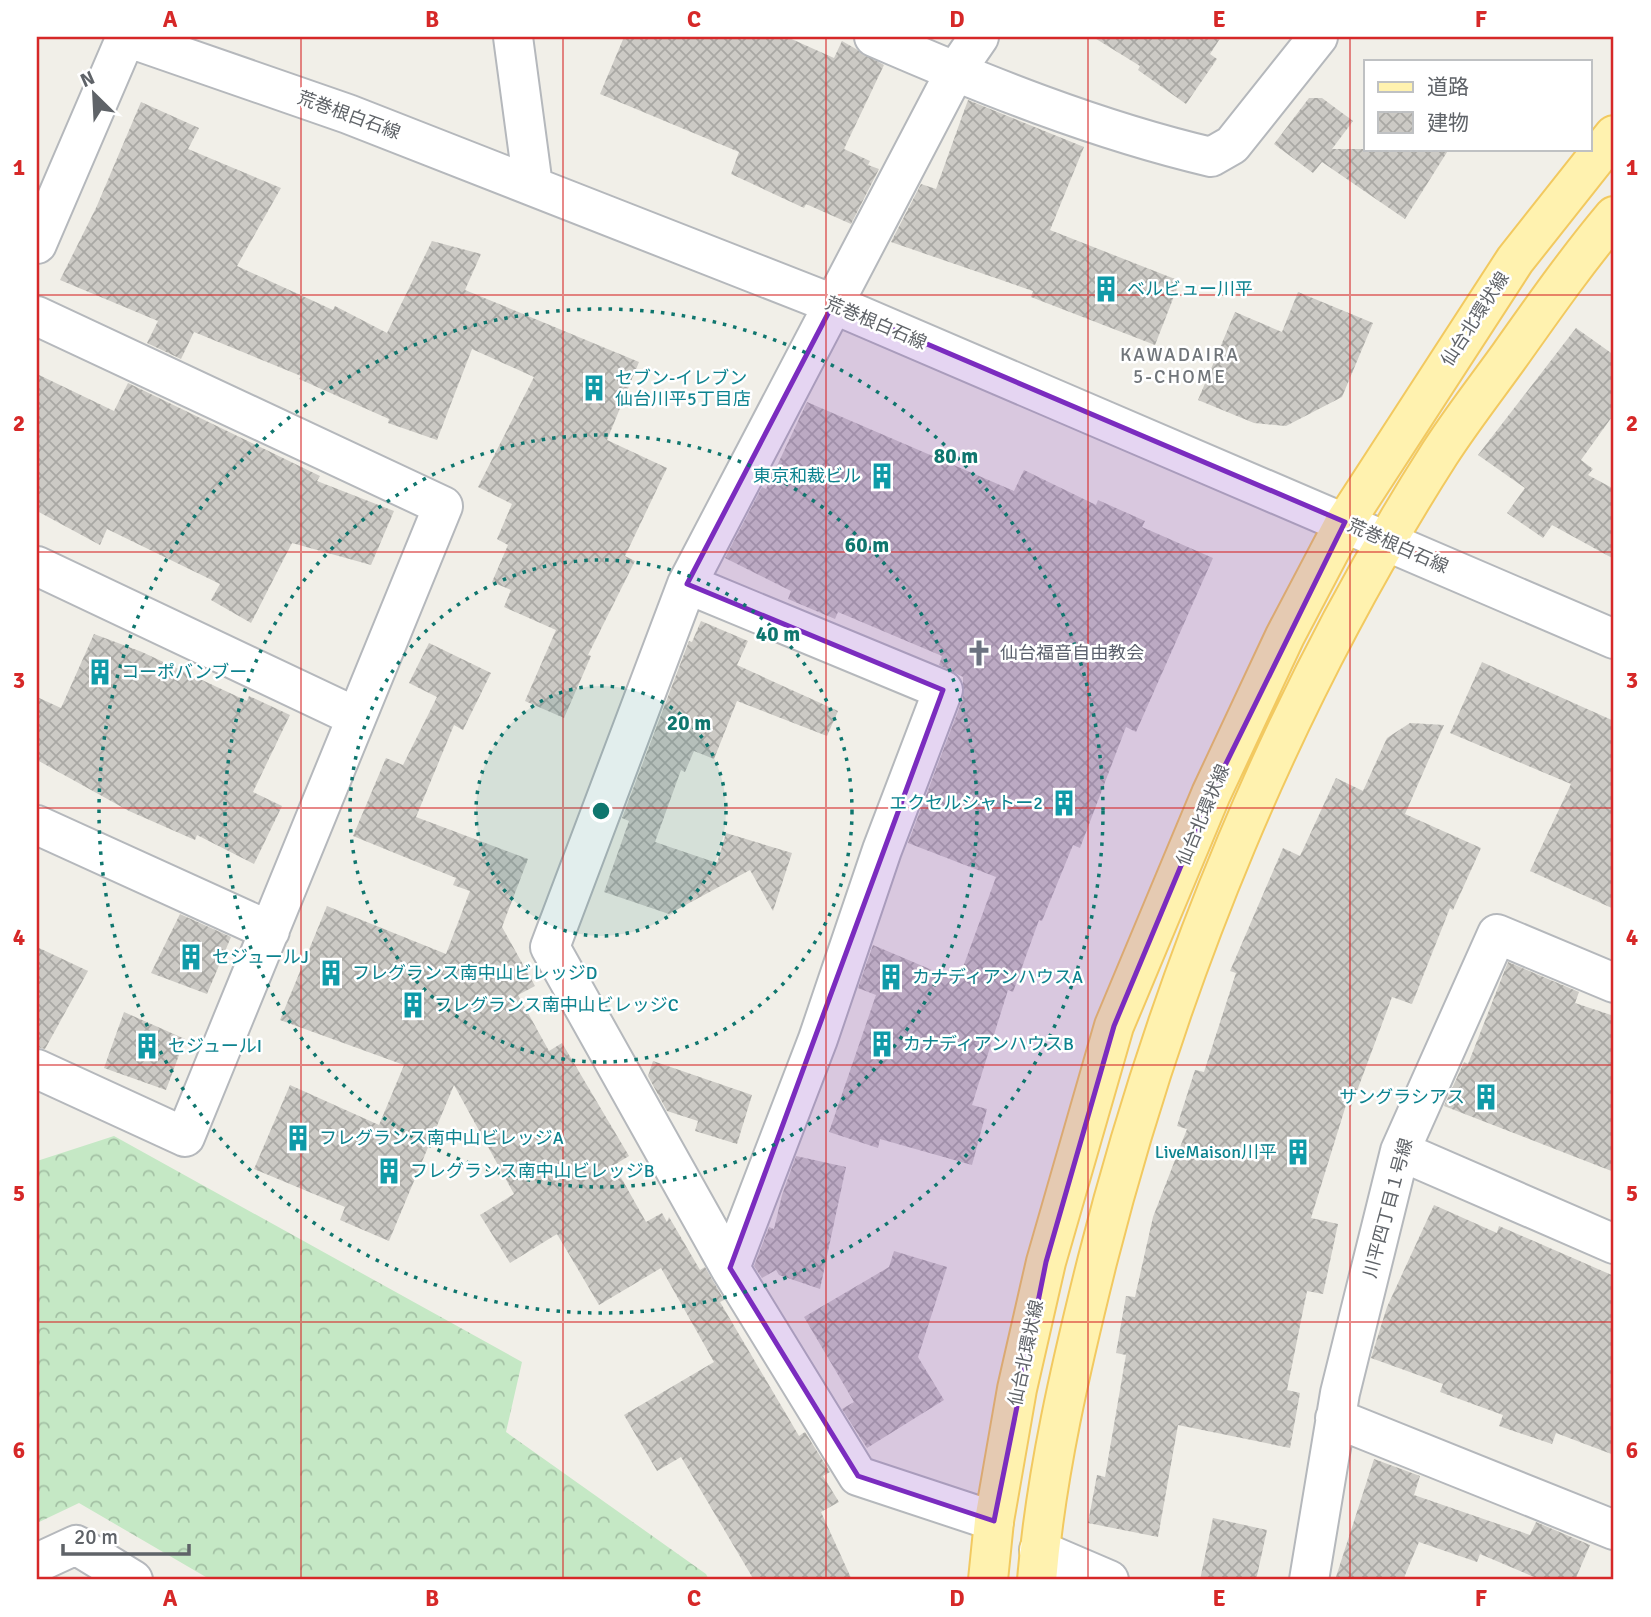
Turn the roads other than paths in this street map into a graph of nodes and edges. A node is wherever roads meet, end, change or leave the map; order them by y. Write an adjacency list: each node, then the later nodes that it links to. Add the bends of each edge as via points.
1 (126, 37): 8 (street, 荒巻根白石線, via 348,114); 10 (street)
2 (513, 37): 8 (street)
3 (874, 37): 6 (street)
4 (979, 37): 6 (street)
5 (1318, 37): 6 (street, via 1232,145 1211,157 1158,145)
6 (955, 72): 11 (street)
7 (1614, 135): 13 (main road, 仙台北環状線, via 1515,260)
8 (533, 186): 11 (street, 荒巻根白石線)
9 (1614, 216): 14 (main road, via 1441,451)
10 (37, 244)
11 (833, 304): 13 (street, 荒巻根白石線); 16 (street)
12 (37, 316): 18 (street, via 443,506)
13 (1345, 522): 14 (street, 荒巻根白石線); 27 (main road, 仙台北環状線, via 1217,782 1114,1026 1046,1262)
14 (1388, 541): 17 (street, 荒巻根白石線); 30 (main road, via 1300,702 1225,872 1172,1008 1126,1148 1073,1358)
15 (37, 566): 18 (street)
16 (687, 584): 25 (street, via 550,947); 25 (street, via 943,691)
17 (1614, 639)
18 (356, 717): 20 (street)
19 (37, 825): 20 (street)
20 (270, 931): 22 (street, via 186,1137)
21 (1614, 983): 23 (street, 川平四丁目１号線, via 1497,934)
22 (37, 1069)
23 (1400, 1151): 24 (street); 26 (street, 川平四丁目１号線)
24 (1614, 1244)
25 (730, 1268): 27 (street, via 858,1476)
26 (1335, 1418): 28 (street); 34 (street, 川平四丁目１号線)
27 (994, 1521): 32 (main road, 仙台北環状線)
28 (1614, 1530)
29 (37, 1563): 31 (street, via 76,1545)
30 (1038, 1565): 33 (street)
31 (133, 1580)
32 (988, 1580)
33 (1109, 1580)
34 (1309, 1580)

